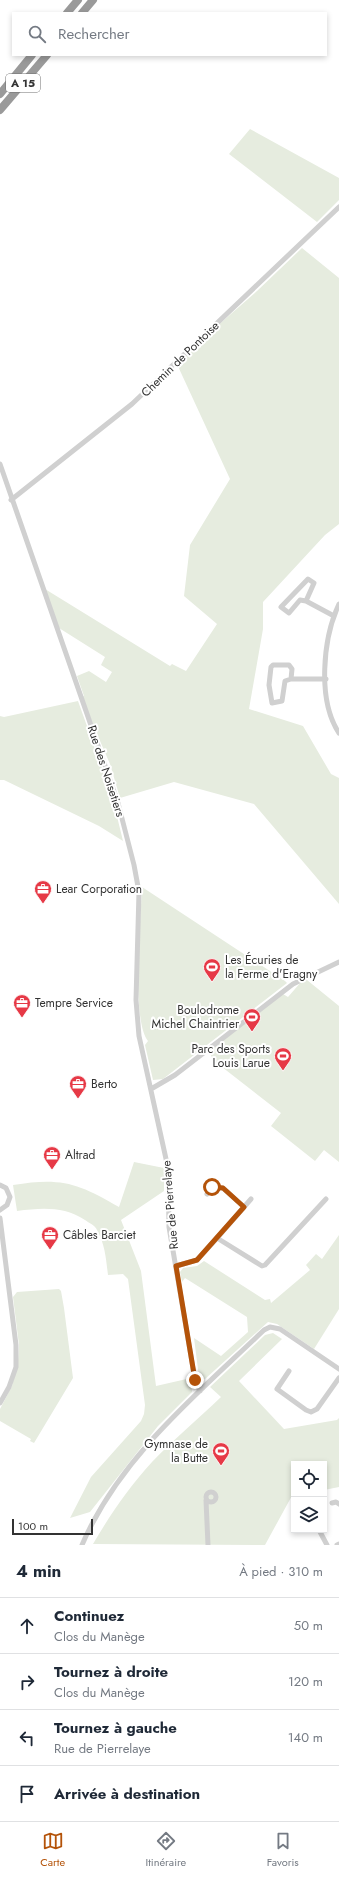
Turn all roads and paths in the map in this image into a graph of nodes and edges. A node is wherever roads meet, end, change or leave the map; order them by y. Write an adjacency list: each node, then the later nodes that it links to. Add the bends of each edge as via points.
1 (78, 0): 3 (highway)
2 (93, 0): 4 (highway)
3 (69, 12)
4 (83, 12)
5 (31, 56): 7 (highway, A 15)
6 (46, 56): 8 (highway, A 15)
7 (0, 94)
8 (0, 110)
9 (339, 207): 11 (street, Chemin de Pontoise, via 132,404)
10 (0, 464): 11 (street, Rue des Noisetiers)
11 (11, 500): 19 (street, Rue des Noisetiers, via 118,803 134,865 139,892 136,1000 140,1036)
12 (306, 600): 12 (street, via 314,583 308,579 281,607 289,613 300,600); 14 (street)
13 (339, 604): 14 (street)
14 (334, 616): 16 (street, via 326,649)
15 (291, 679): 15 (street, via 286,681 282,701 272,703 270,667 289,665 292,668); 16 (street)
16 (326, 679): 17 (street, via 326,695)
17 (339, 733)
18 (339, 962): 19 (street, via 293,984 175,1075)
19 (152, 1089): 28 (street, Rue de Pierrelaye, via 168,1168 169,1228)
20 (0, 1185): 25 (street, via 6,1188 10,1197 7,1205)
21 (207, 1194): 24 (street, via 212,1187 223,1188)
22 (251, 1199): 24 (street)
23 (326, 1200): 27 (street, via 265,1265 259,1265)
24 (244, 1207): 27 (street)
25 (0, 1210)
26 (0, 1218): 33 (street, via 16,1345 16,1367)
27 (217, 1238): 28 (street, via 197,1260)
28 (176, 1266): 32 (street, Rue de Pierrelaye, via 195,1380)
29 (339, 1369): 32 (street, via 276,1328 270,1327)
30 (289, 1371): 31 (street, via 278,1389 311,1412 317,1409)
31 (339, 1378)
32 (200, 1391): 38 (street, via 137,1457 114,1488)
33 (0, 1403)
34 (206, 1500): 39 (street)
35 (332, 1503): 36 (street)
36 (339, 1504)
37 (321, 1533): 40 (street)
38 (82, 1545)
39 (208, 1545)
40 (327, 1545)

